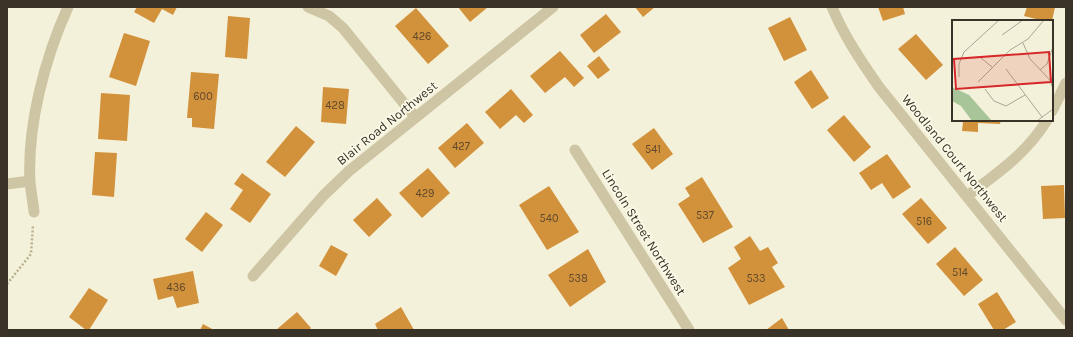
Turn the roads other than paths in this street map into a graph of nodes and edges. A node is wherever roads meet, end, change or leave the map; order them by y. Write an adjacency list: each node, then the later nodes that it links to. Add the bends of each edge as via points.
1 (68, 7): 10 (street, via 47,62 38,101 32,140)
2 (308, 7): 7 (street, via 329,16 343,28)
3 (553, 7): 7 (street, Blair Road Northwest)
4 (832, 7): 12 (street, Woodland Court Northwest, via 857,57)
5 (1066, 83): 6 (street)
6 (1053, 109)
7 (415, 117): 14 (street, Blair Road Northwest, via 349,171 323,196)
8 (1046, 121): 12 (street, via 1026,149)
9 (575, 150): 16 (street, Lincoln Street Northwest)
10 (30, 181): 11 (street); 13 (street)
11 (7, 184)
12 (967, 196): 15 (street, Woodland Court Northwest)
13 (34, 212)
14 (253, 276)
15 (1066, 320)
16 (689, 330)

